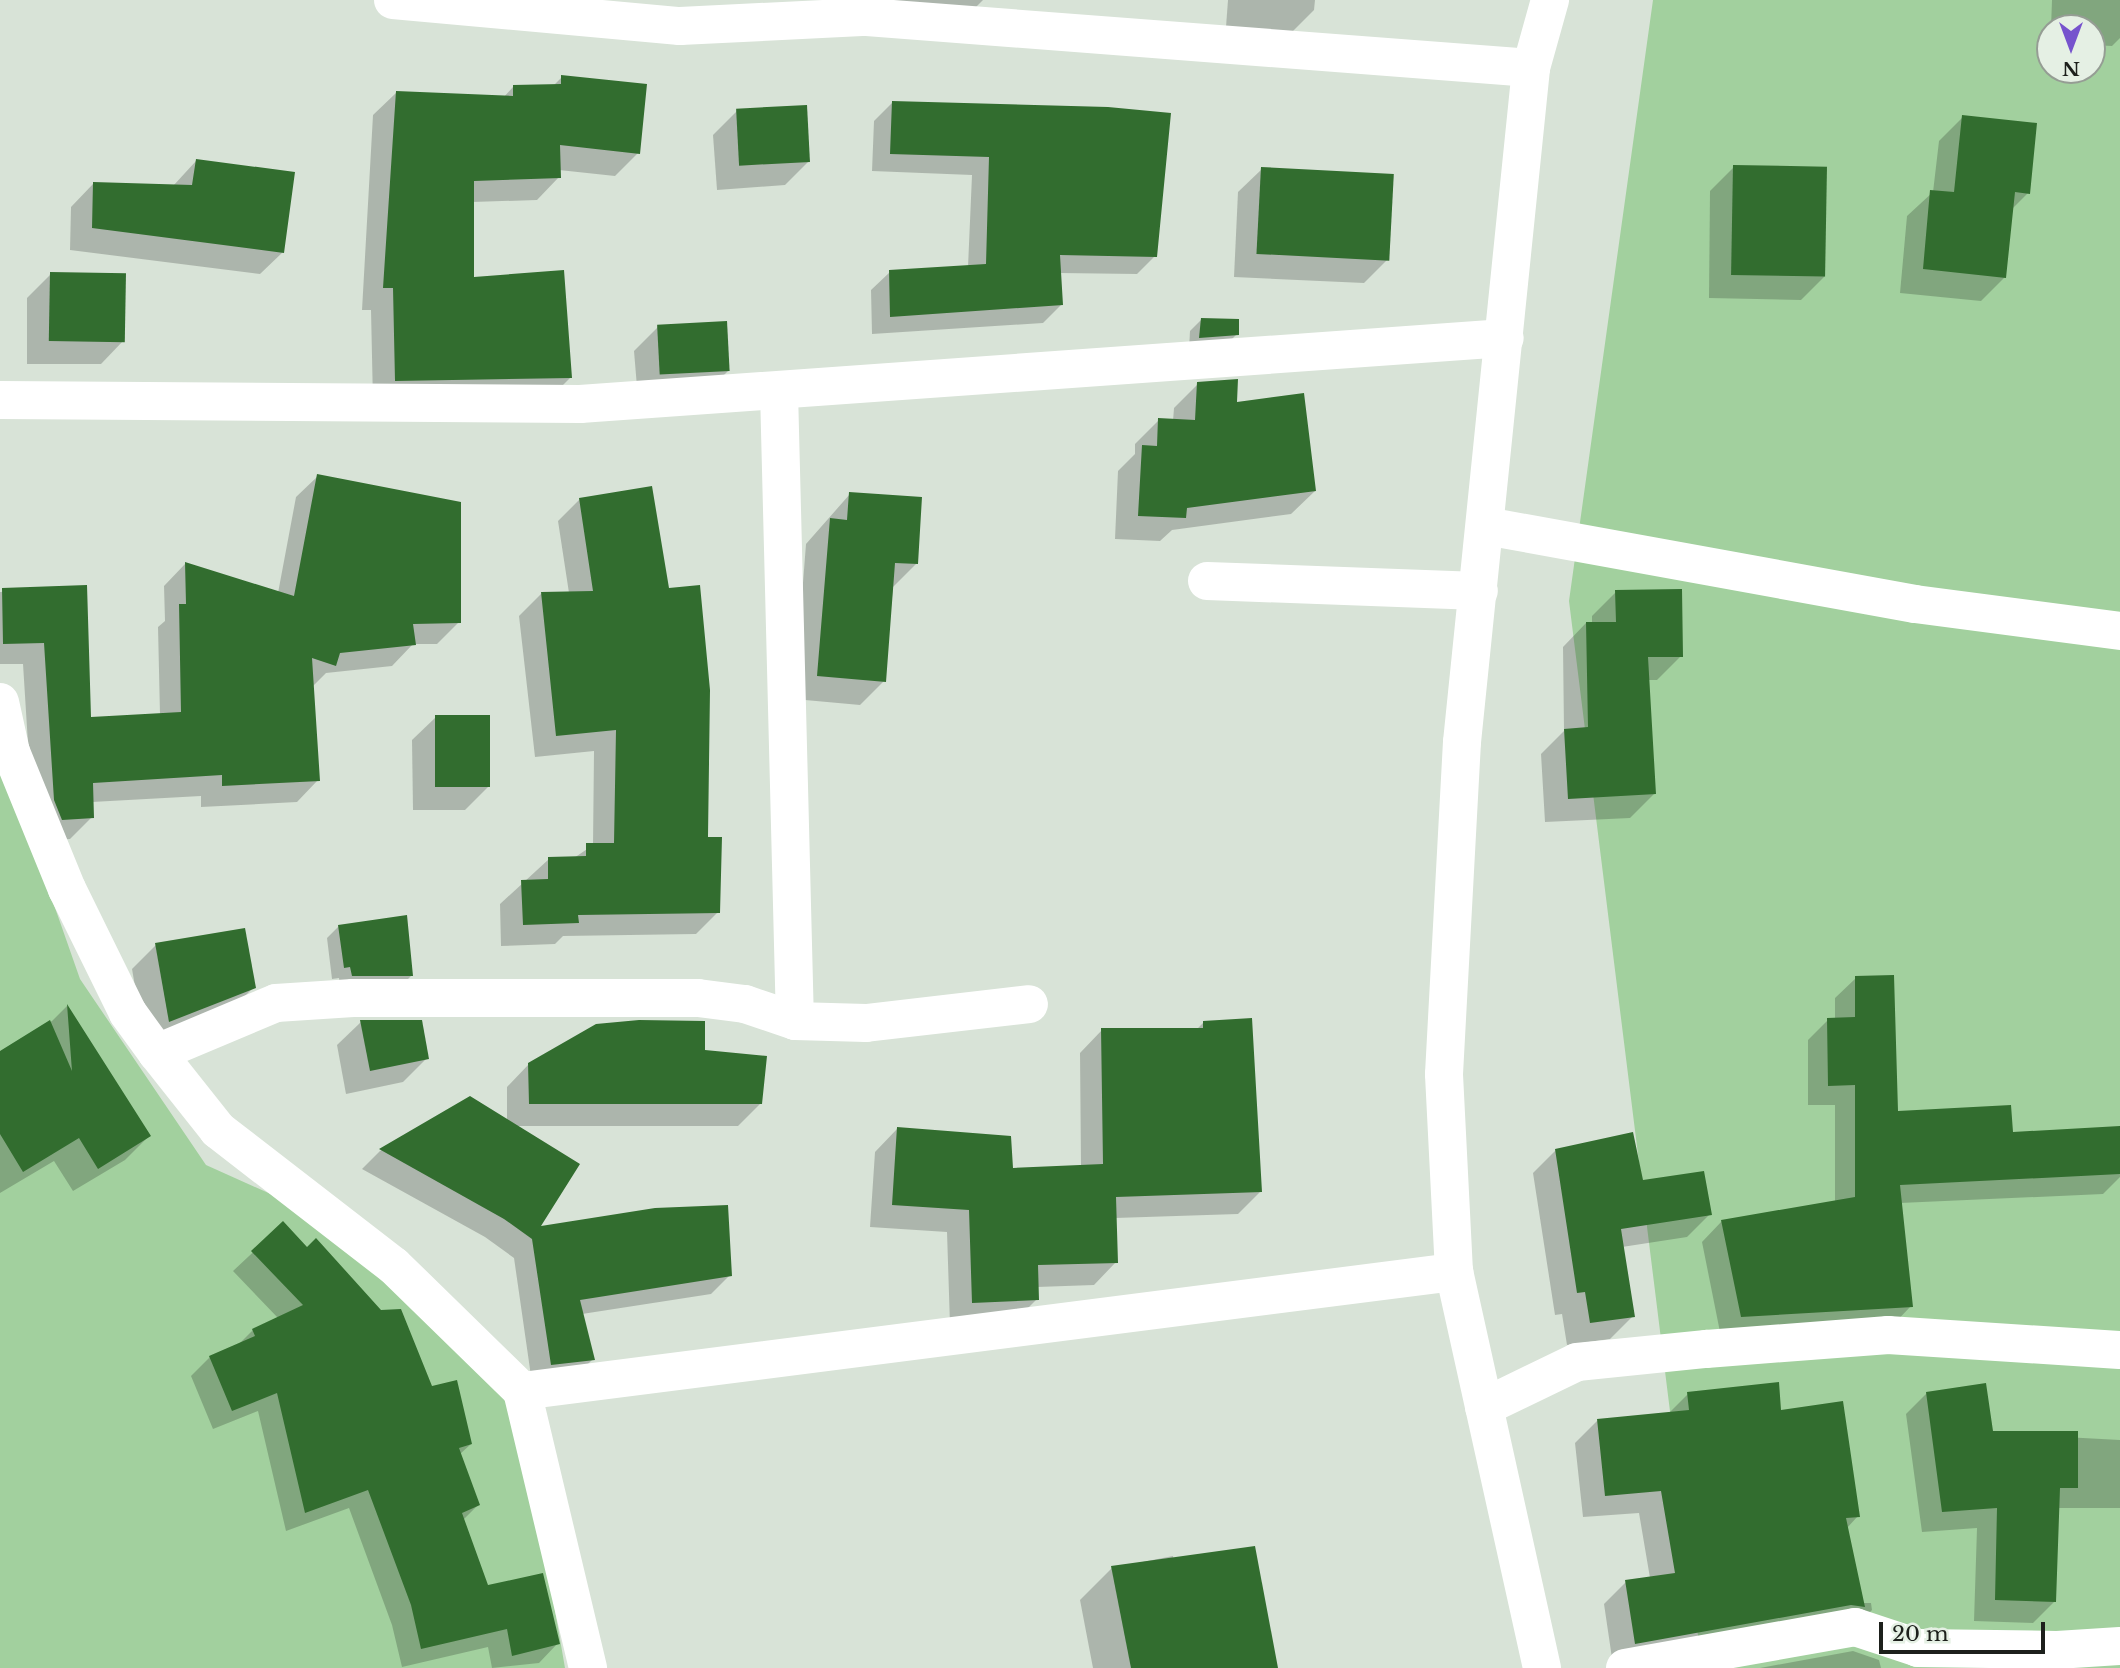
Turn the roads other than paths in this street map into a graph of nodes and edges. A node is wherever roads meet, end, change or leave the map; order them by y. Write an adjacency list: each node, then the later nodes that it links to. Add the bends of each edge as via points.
1 (393, 0): 3 (street, via 680,26 867,17 1053,28)
2 (1550, 0): 3 (street)
3 (1531, 68): 4 (street)
4 (1505, 338): 5 (street); 7 (street)
5 (779, 391): 6 (street, via 566,404); 13 (street)
6 (0, 400)
7 (1486, 526): 9 (street); 10 (street, via 1915,604)
8 (1207, 581): 9 (street)
9 (1479, 591): 15 (street, via 1462,742 1444,1074)
10 (2120, 631)
11 (0, 702): 14 (street, via 11,752 67,889 128,1013)
12 (1029, 1004): 13 (street, via 866,1023)
13 (795, 1021): 14 (street, via 745,1004 698,998 353,998 276,1003)
14 (157, 1053): 17 (street, via 218,1130 394,1266)
15 (1454, 1272): 17 (street); 18 (street)
16 (2120, 1350): 18 (street, via 1888,1335 1706,1349 1577,1362)
17 (522, 1391): 20 (street)
18 (1484, 1407): 21 (street)
19 (2120, 1646): 22 (street, via 1918,1648 1855,1627)
20 (588, 1668)
21 (1542, 1668)
22 (1625, 1668)

